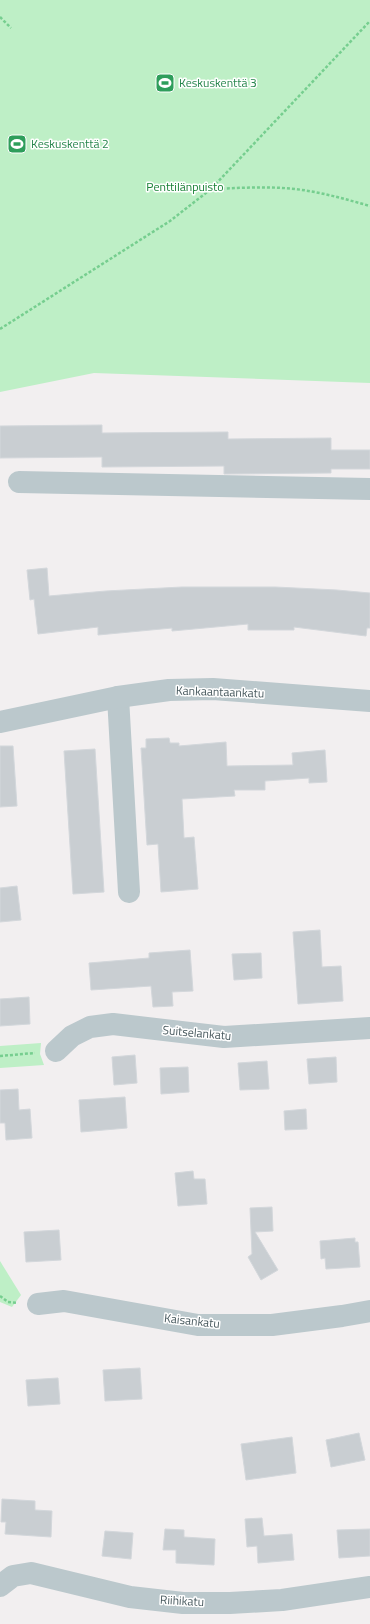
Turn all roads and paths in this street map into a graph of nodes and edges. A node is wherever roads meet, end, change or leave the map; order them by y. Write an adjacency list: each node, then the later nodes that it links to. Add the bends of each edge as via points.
1 (0, 17): 3 (path)
2 (370, 21): 4 (path)
3 (11, 28)
4 (211, 189): 5 (path, via 294,189); 6 (path, via 170,221)
5 (370, 206)
6 (0, 329)
7 (19, 482): 8 (street)
8 (370, 489)
9 (118, 697): 10 (street, Kankaantaankatu, via 169,690 213,689); 11 (street, Kankaantaankatu); 12 (street)
10 (370, 701)
11 (0, 722)
12 (129, 892)
13 (370, 1028): 14 (street, Suitselankatu, via 224,1037 113,1024 90,1027 72,1036)
14 (56, 1051): 15 (path)
15 (0, 1056)
16 (38, 1304): 17 (street, Kaisankatu, via 64,1301 198,1324 272,1325)
17 (370, 1311)
18 (0, 1586): 19 (street, Riihikatu, via 13,1576 31,1573 130,1597 183,1603 282,1600)
19 (370, 1587)

